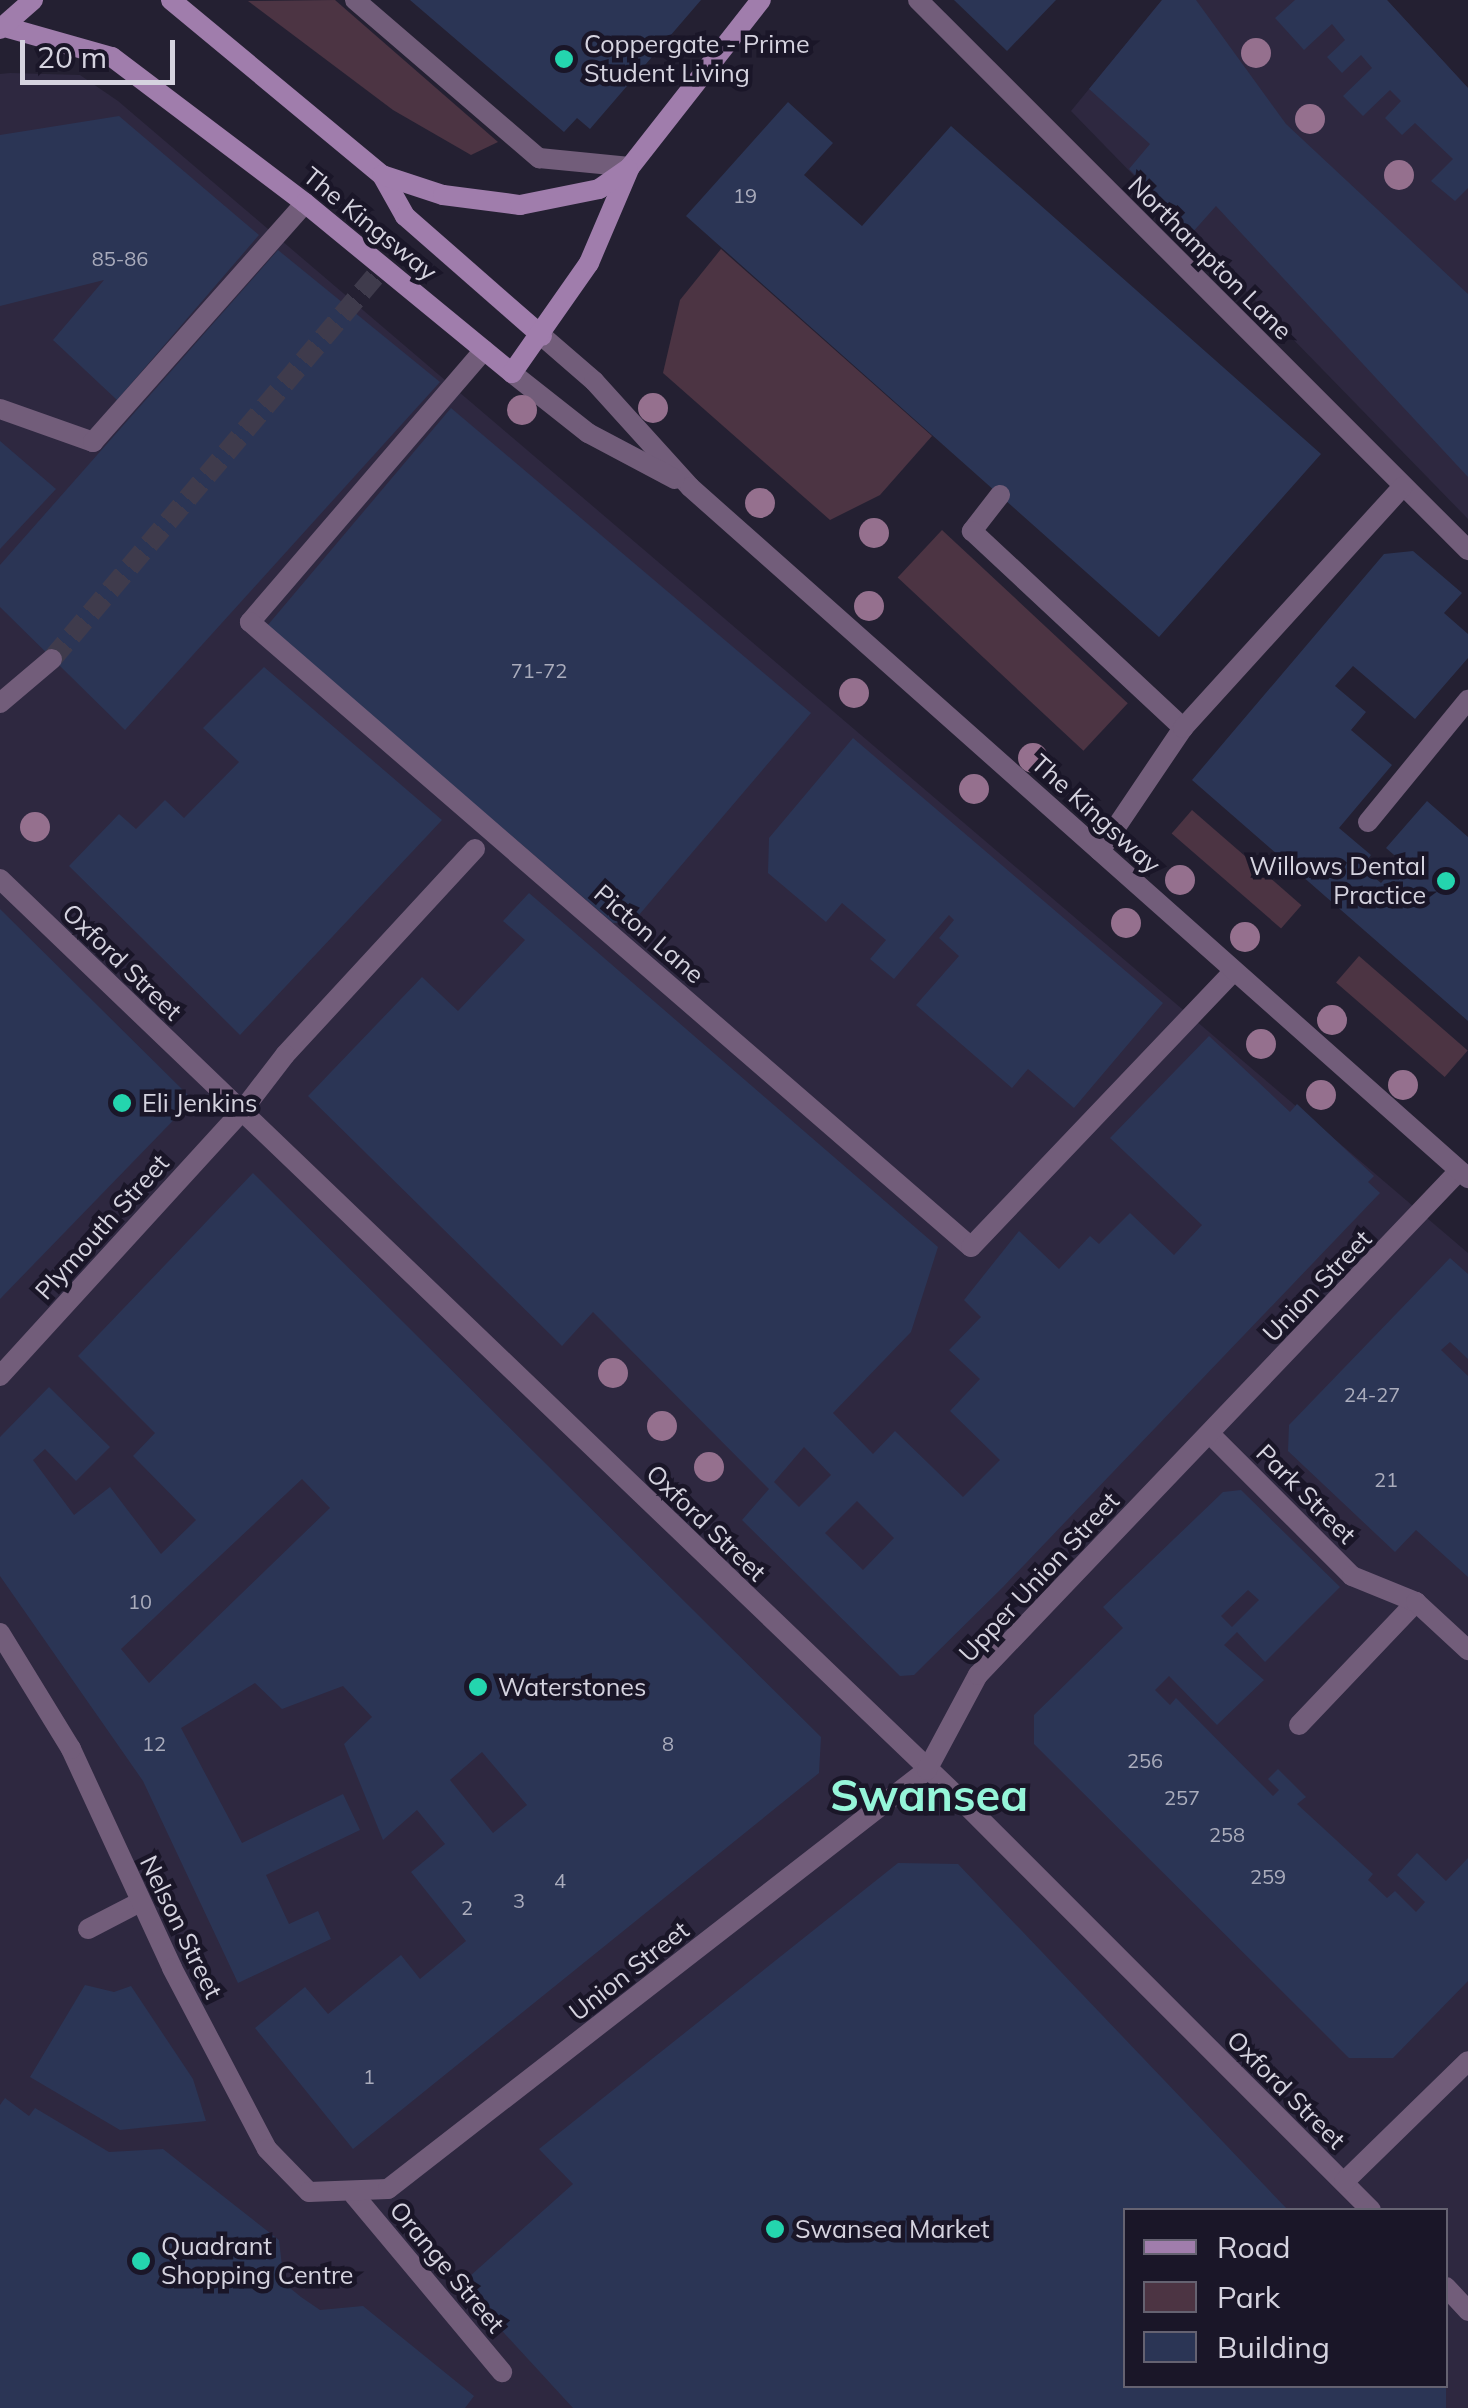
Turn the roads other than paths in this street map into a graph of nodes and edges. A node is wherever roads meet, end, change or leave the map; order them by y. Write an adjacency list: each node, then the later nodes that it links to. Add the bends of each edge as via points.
1 (33, 0): 6 (main road)
2 (171, 0): 8 (main road, The Kingsway)
3 (355, 0): 7 (street, via 539,158)
4 (760, 0): 7 (main road)
5 (918, 0): 14 (street, Northampton Lane)
6 (2, 28): 9 (main road, The Kingsway, via 112,57)
7 (630, 167): 8 (main road, via 599,189 520,205 443,195); 10 (main road, via 602,240)
8 (382, 174): 10 (main road, The Kingsway, via 405,216)
9 (306, 202): 11 (main road, The Kingsway); 13 (street, via 93,442)
10 (542, 336): 12 (main road); 15 (street, The Kingsway)
11 (484, 350): 12 (main road, The Kingsway); 26 (street, Picton Lane, via 250,622 971,1247)
12 (512, 372): 15 (street, The Kingsway, via 588,433)
13 (0, 409)
14 (1403, 486): 17 (street, Northampton Lane); 21 (street)
15 (690, 487): 24 (street, The Kingsway)
16 (1000, 495): 21 (street, via 972,531)
17 (1468, 550)
18 (52, 659): 20 (street)
19 (1468, 700): 22 (street)
20 (0, 703)
21 (1182, 728): 24 (street)
22 (1368, 822)
23 (476, 849): 27 (street, Plymouth Street, via 285,1055)
24 (1100, 851): 26 (street, The Kingsway)
25 (0, 879): 27 (street, Oxford Street)
26 (1234, 971): 28 (street, The Kingsway)
27 (242, 1112): 29 (street, Plymouth Street); 35 (street, Oxford Street)
28 (1465, 1170): 30 (street, Union Street)
29 (0, 1376)
30 (1210, 1434): 31 (street, Park Street, via 1352,1576); 35 (street, Upper Union Street, via 978,1675)
31 (1416, 1602): 33 (street, Park Street); 34 (street)
32 (0, 1633): 36 (street, Nelson Street, via 71,1749)
33 (1468, 1650)
34 (1299, 1725)
35 (927, 1770): 39 (street, Oxford Street); 40 (street, Union Street, via 388,2189)
36 (140, 1902): 37 (street); 40 (street, Nelson Street, via 267,2149 309,2192)
37 (88, 1929)
38 (1468, 2061): 39 (street)
39 (1344, 2182): 41 (street, Oxford Street)
40 (354, 2195): 44 (street, Orange Street)
41 (1369, 2208)
42 (1448, 2289): 43 (street)
43 (1468, 2310)
44 (502, 2372)

